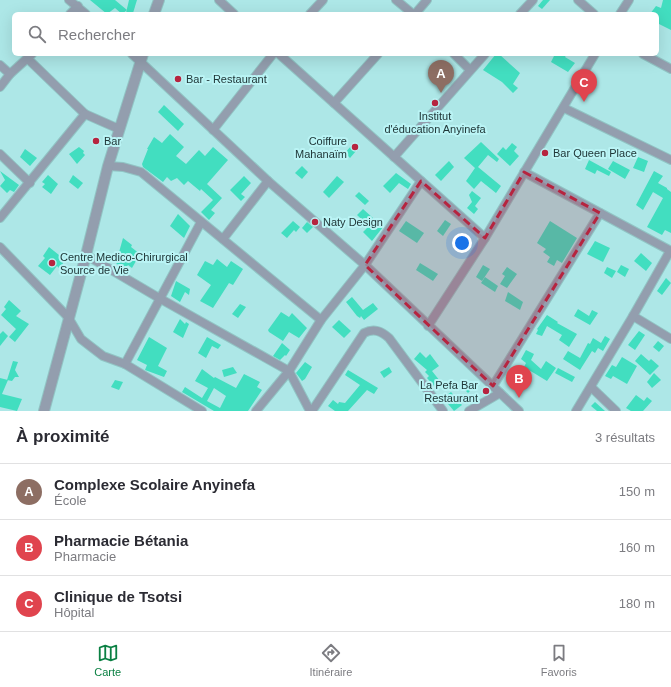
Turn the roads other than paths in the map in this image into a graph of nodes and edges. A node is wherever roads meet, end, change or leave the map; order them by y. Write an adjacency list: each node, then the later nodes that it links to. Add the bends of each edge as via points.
1 (69, 0): 10 (street)
2 (158, 0): 13 (street)
3 (323, 0): 15 (street)
4 (396, 0): 16 (street)
5 (427, 0): 17 (street)
6 (533, 0): 18 (street)
7 (578, 0): 19 (street)
8 (629, 0): 20 (street)
9 (222, 1): 14 (street)
10 (78, 6): 11 (street); 12 (street)
11 (72, 12)
12 (84, 12)
13 (155, 12)
14 (232, 12)
15 (312, 12)
16 (411, 12)
17 (416, 12)
18 (522, 12)
19 (592, 12)
20 (621, 12)
21 (272, 56): 39 (street)
22 (281, 56): 35 (street)
23 (376, 56): 35 (street)
24 (456, 56): 32 (street)
25 (483, 56): 32 (street)
26 (594, 56): 36 (street)
27 (647, 56): 31 (street)
28 (30, 57): 33 (street); 37 (street)
29 (142, 58): 38 (street); 39 (street)
30 (0, 66): 33 (street)
31 (671, 69)
32 (470, 70): 41 (street)
33 (10, 74): 34 (street)
34 (0, 87)
35 (334, 103): 41 (street)
36 (564, 108): 42 (street); 44 (street)
37 (85, 114): 38 (street); 47 (street)
38 (119, 129): 43 (street)
39 (213, 130): 45 (street)
40 (0, 154): 47 (street)
41 (394, 157): 46 (street)
42 (671, 160)
43 (108, 166): 50 (street, via 140,172); 55 (street)
44 (524, 172): 48 (street); 51 (street)
45 (268, 181): 52 (street); 56 (street)
46 (421, 181): 51 (street); 56 (street)
47 (30, 183): 49 (street)
48 (600, 213): 54 (street); 65 (street)
49 (0, 218)
50 (201, 222): 52 (street); 57 (street)
51 (485, 238): 61 (street)
52 (223, 239): 60 (street)
53 (0, 247): 59 (street)
54 (670, 251): 58 (street)
55 (86, 255): 57 (street); 59 (street)
56 (365, 265): 60 (street); 61 (street)
57 (159, 298): 63 (street); 64 (street)
58 (633, 316): 62 (street); 66 (street)
59 (68, 317): 63 (street, via 82,339 103,356); 69 (street)
60 (321, 320): 64 (street)
61 (428, 326): 65 (street)
62 (671, 339)
63 (125, 364): 68 (street)
64 (288, 371): 72 (street); 73 (street)
65 (493, 386): 67 (street)
66 (591, 387): 77 (street); 78 (street)
67 (500, 393): 75 (street); 76 (street)
68 (192, 404): 70 (street); 71 (street)
69 (44, 411)
70 (186, 411)
71 (202, 411)
72 (256, 411)
73 (311, 411): 74 (street, via 364,333 370,330 383,333 389,338)
74 (443, 411)
75 (469, 411)
76 (518, 411)
77 (576, 411)
78 (616, 411)

